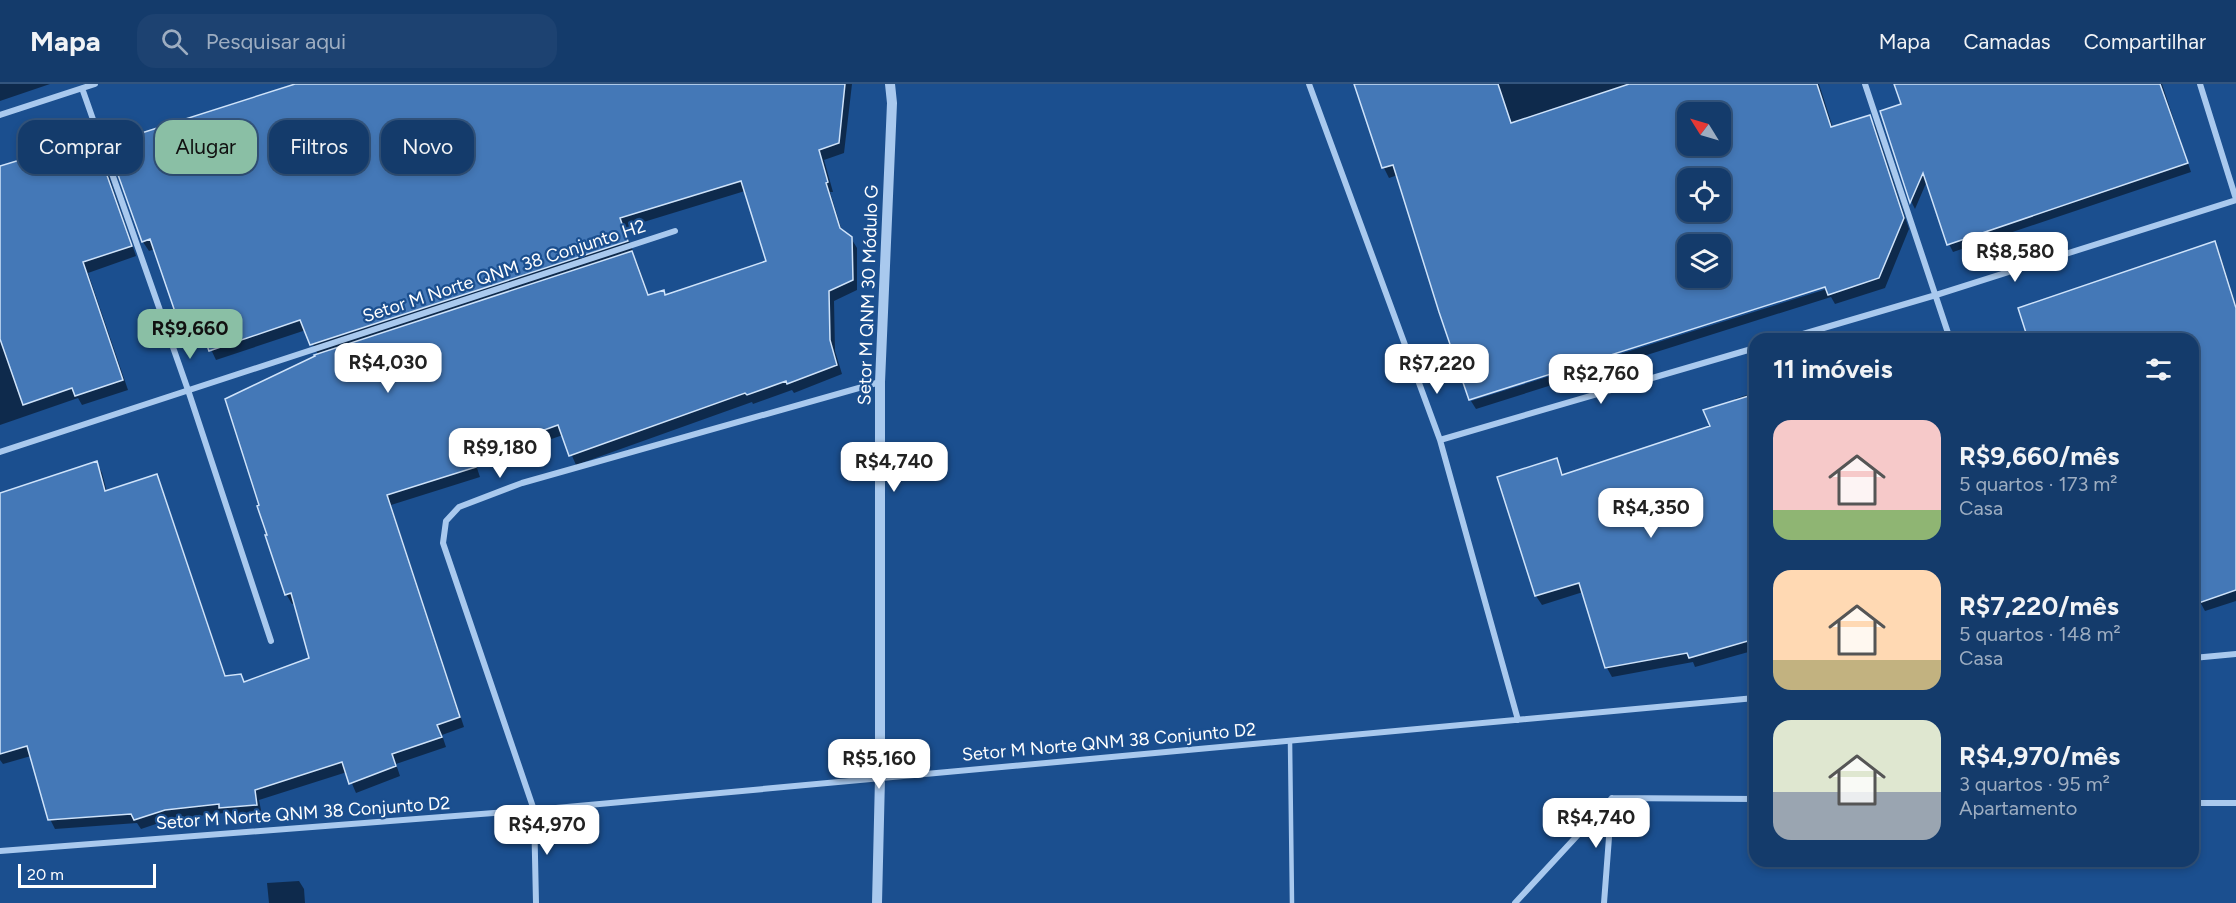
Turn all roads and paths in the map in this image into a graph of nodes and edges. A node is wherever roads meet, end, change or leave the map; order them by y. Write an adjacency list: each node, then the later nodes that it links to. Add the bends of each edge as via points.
1 (94, 84): 6 (street)
2 (890, 84): 14 (street, Setor M QNM 30 Módulo G)
3 (1309, 84): 16 (street)
4 (1865, 84): 10 (street)
5 (2200, 84): 8 (street)
6 (82, 88): 7 (street); 15 (street)
7 (0, 115)
8 (2236, 200): 10 (street)
9 (675, 231): 15 (street, Setor M Norte QNM 38 Conjunto H2)
10 (1936, 295): 11 (street); 12 (street)
11 (1806, 333)
12 (1948, 333)
13 (1749, 350): 16 (street)
14 (880, 382): 24 (street, Setor M QNM 30 Módulo G); 29 (street, via 522,483 459,507 446,521 443,543)
15 (188, 390): 17 (street, Setor M Norte QNM 38 Conjunto H2); 18 (street)
16 (1440, 440): 22 (street)
17 (0, 452)
18 (271, 641)
19 (2236, 654): 20 (street)
20 (2199, 657)
21 (1749, 699): 22 (street, Setor M Norte QNM 38 Conjunto D2)
22 (1518, 720): 23 (street, Setor M Norte QNM 38 Conjunto D2)
23 (1290, 741): 24 (street, Setor M Norte QNM 38 Conjunto D2); 33 (lane)
24 (880, 778): 29 (street, Setor M Norte QNM 38 Conjunto D2); 32 (street, Setor M QNM 30 Módulo G)
25 (1612, 798): 26 (street); 34 (street); 35 (street)
26 (1749, 799)
27 (2199, 803): 28 (street)
28 (2236, 803)
29 (534, 810): 30 (street, Setor M Norte QNM 38 Conjunto D2); 31 (street)
30 (0, 851)
31 (536, 903)
32 (877, 903)
33 (1292, 903)
34 (1515, 903)
35 (1604, 903)

